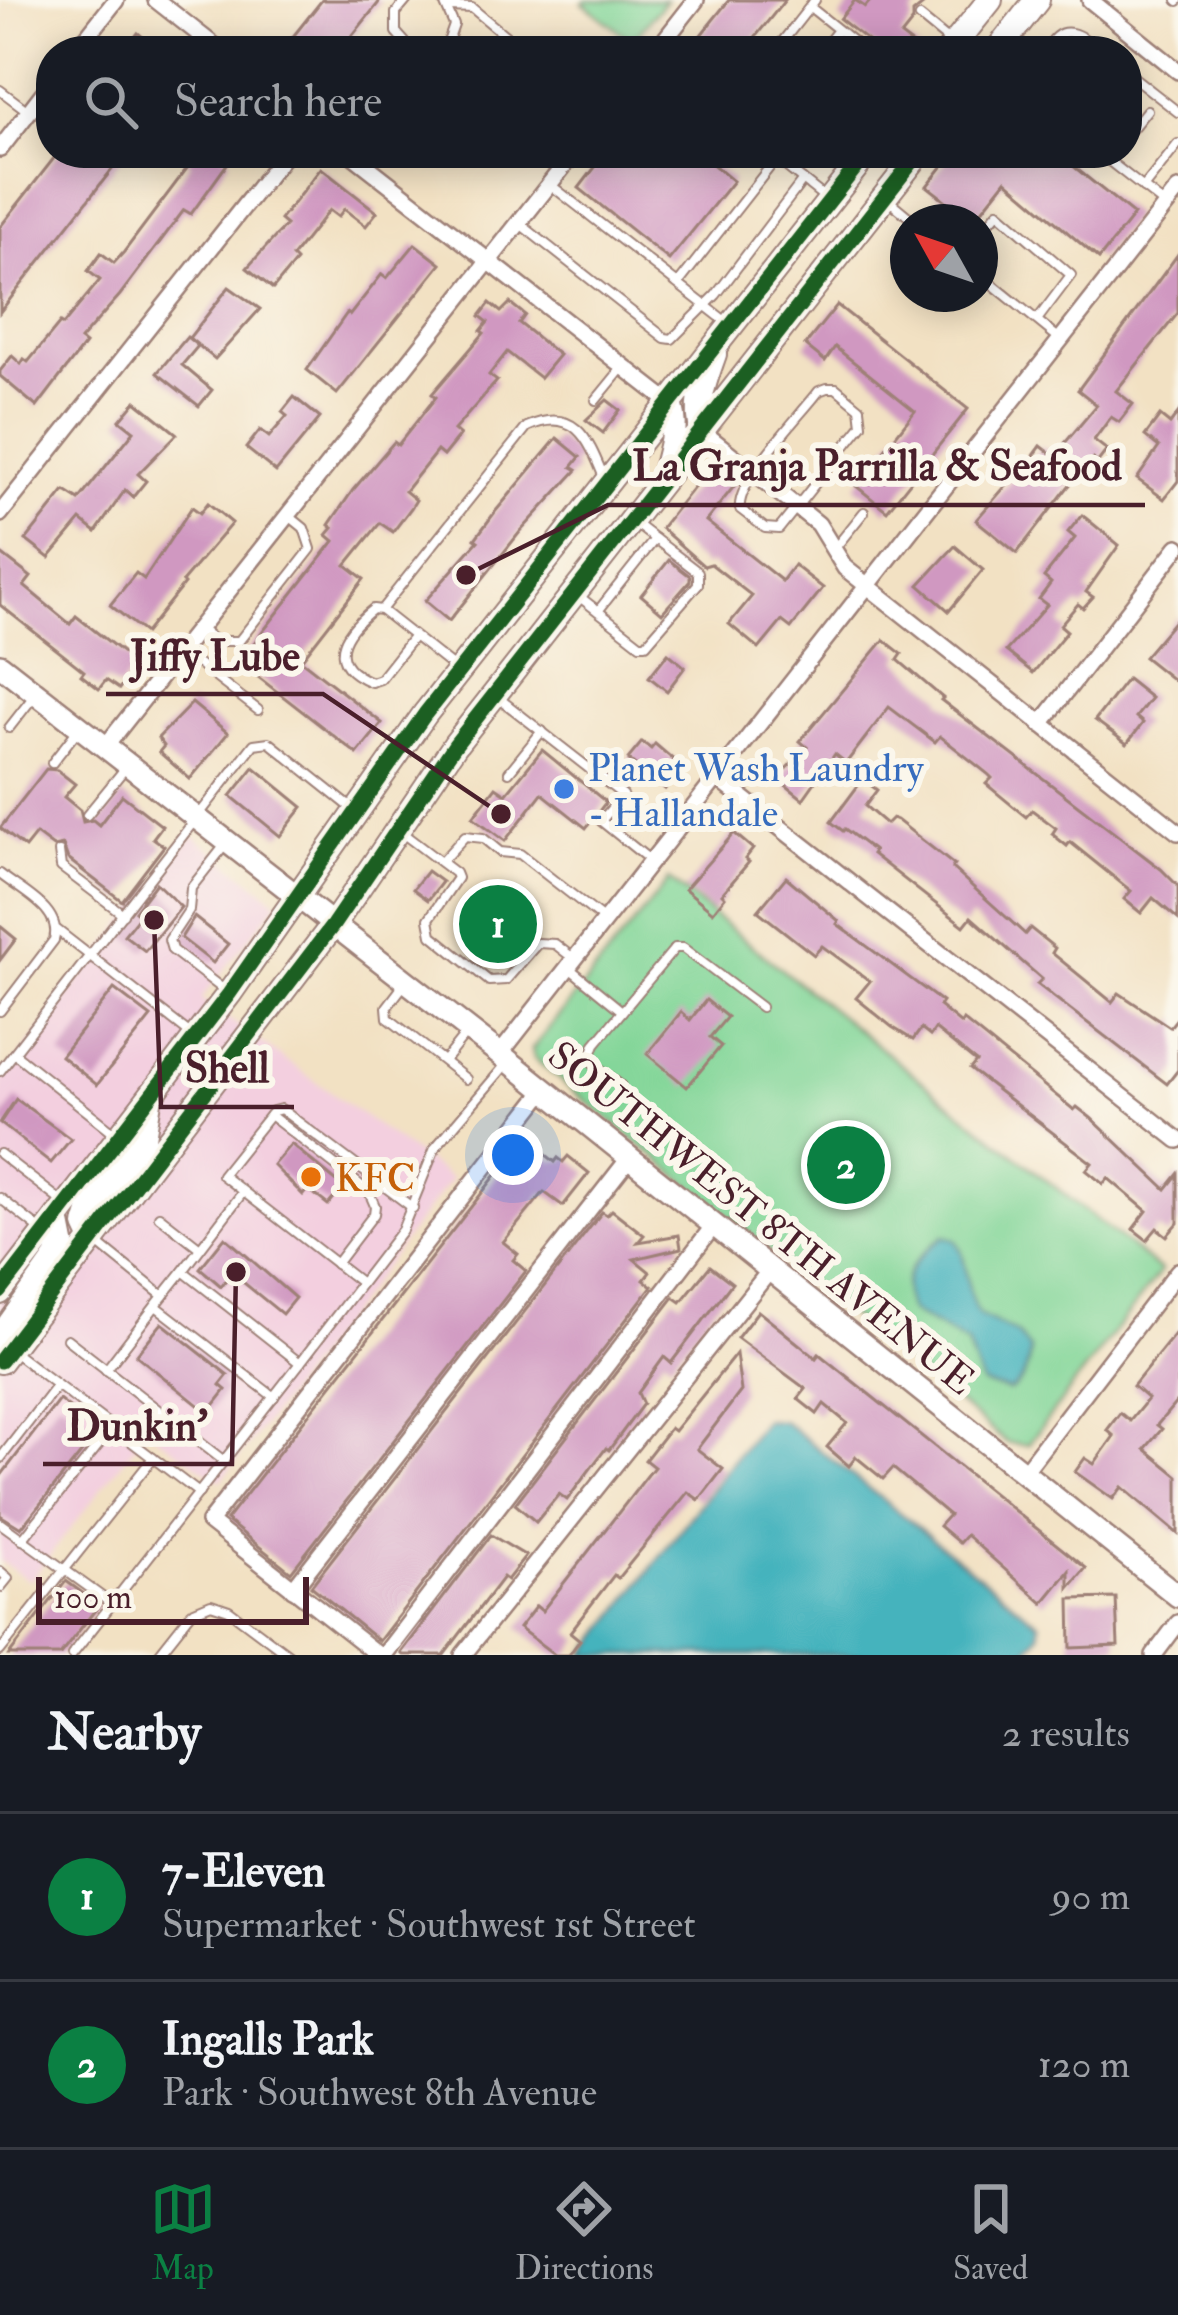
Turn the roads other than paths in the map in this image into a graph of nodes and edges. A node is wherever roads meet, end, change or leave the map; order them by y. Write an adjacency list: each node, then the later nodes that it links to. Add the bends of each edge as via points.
1 (116, 0): 12 (street)
2 (156, 0): 13 (street)
3 (406, 0): 14 (lane, via 394,22)
4 (696, 0): 17 (street)
5 (989, 0): 22 (main road)
6 (1037, 0): 23 (main road)
7 (1090, 0): 24 (street)
8 (446, 3): 15 (lane); 16 (lane, via 472,8)
9 (813, 4): 11 (lane); 18 (lane)
10 (920, 17): 21 (lane)
11 (838, 30): 19 (lane); 20 (lane)
12 (88, 36)
13 (201, 36)
14 (398, 36)
15 (450, 36)
16 (506, 36)
17 (668, 36)
18 (787, 36)
19 (833, 36)
20 (846, 36)
21 (940, 36)
22 (961, 36)
23 (1009, 36)
24 (1135, 36)
25 (1142, 42): 26 (street)
26 (1178, 71)
27 (1142, 83): 32 (lane)
28 (0, 90): 31 (lane)
29 (36, 103): 31 (street)
30 (1147, 110): 33 (lane)
31 (29, 112): 35 (street)
32 (1178, 112)
33 (1142, 116)
34 (1178, 144): 48 (lane)
35 (0, 149)
36 (274, 168): 72 (street)
37 (369, 168): 56 (street)
38 (562, 168): 47 (street)
39 (763, 168): 57 (lane)
40 (788, 168): 45 (lane)
41 (794, 168): 45 (lane)
42 (855, 168): 51 (main road)
43 (907, 168): 50 (main road)
44 (1120, 168): 48 (lane)
45 (792, 171): 46 (lane)
46 (803, 181): 51 (lane); 59 (lane)
47 (549, 184): 55 (street); 57 (lane)
48 (1142, 188): 53 (lane)
49 (1178, 190): 53 (street)
50 (884, 197): 52 (lane); 66 (main road)
51 (829, 201): 61 (main road)
52 (893, 204)
53 (1166, 206): 62 (street)
54 (998, 212): 60 (lane, via 1071,275)
55 (518, 223): 56 (street); 59 (lane, via 665,338 679,335)
56 (488, 261): 63 (street); 73 (street)
57 (678, 284): 59 (lane)
58 (998, 289): 60 (lane)
59 (704, 304): 61 (lane)
60 (1036, 320): 62 (lane)
61 (724, 333): 65 (main road); 66 (main road, via 700,398)
62 (1061, 340): 78 (street)
63 (623, 367): 64 (lane); 65 (street)
64 (596, 400)
65 (668, 402): 68 (main road); 69 (main road, via 673,437)
66 (703, 432): 67 (street); 69 (main road)
67 (754, 472): 70 (street); 70 (lane, via 740,509 772,531); 70 (lane, via 819,392 836,388 860,407 862,425)
68 (606, 483): 80 (lane, via 574,426 527,427); 86 (main road)
69 (661, 486): 74 (main road)
70 (797, 507): 77 (street)
71 (864, 512): 77 (lane)
72 (0, 514)
73 (287, 514): 82 (street); 82 (lane, via 304,528 311,549 239,641 215,641)
74 (632, 521): 75 (lane); 79 (main road)
75 (655, 539): 81 (lane); 81 (lane, via 698,572 687,599 646,644)
76 (1178, 547): 90 (street)
77 (833, 551): 78 (street)
78 (867, 586): 90 (street); 98 (street)
79 (575, 593): 81 (lane); 88 (main road)
80 (382, 610): 83 (lane); 83 (lane, via 367,614 341,646 344,664 363,679 380,679)
81 (598, 611)
82 (198, 627): 84 (street)
83 (414, 636): 86 (lane)
84 (180, 650): 89 (lane); 94 (street)
85 (0, 665): 87 (street, SOUTHWEST 8TH AVENUE)
86 (459, 672): 99 (main road)
87 (36, 694): 91 (street, SOUTHWEST 8TH AVENUE); 92 (lane)
88 (495, 695): 93 (lane); 102 (main road)
89 (258, 710)
90 (1041, 724): 103 (street)
91 (80, 726): 94 (street, SOUTHWEST 8TH AVENUE); 95 (lane)
92 (9, 728)
93 (542, 731): 97 (lane); 106 (lane, via 623,795 602,821)
94 (105, 747): 96 (street, SOUTHWEST 8TH AVENUE)
95 (52, 763)
96 (128, 764): 100 (lane); 101 (street, SOUTHWEST 8TH AVENUE)
97 (509, 772)
98 (716, 777): 106 (street); 133 (street)
99 (358, 812): 101 (lane, via 261,741); 109 (main road)
100 (87, 815)
101 (197, 819): 104 (street, SOUTHWEST 8TH AVENUE); 110 (lane)
102 (398, 829): 107 (lane); 112 (main road)
103 (1178, 832)
104 (226, 843): 109 (street, SOUTHWEST 8TH AVENUE); 117 (lane, via 190,888 189,910 169,940)
105 (59, 852): 110 (lane, via 61,866)
106 (651, 861): 111 (street)
107 (441, 862): 111 (lane, via 465,836 483,838 500,852 520,854); 115 (lane, via 456,884 428,928 490,981 506,980 538,943 555,944)
108 (0, 874): 113 (lane, via 51,914)
109 (299, 899): 112 (street, SOUTHWEST 8TH AVENUE); 117 (main road)
110 (123, 914): 114 (lane)
111 (604, 920): 115 (street)
112 (333, 925): 116 (street, SOUTHWEST 8TH AVENUE); 142 (main road)
113 (57, 930): 114 (lane); 119 (lane)
114 (90, 956): 122 (lane); 123 (lane)
115 (571, 963): 120 (lane); 124 (street)
116 (407, 981): 121 (street, SOUTHWEST 8TH AVENUE); 125 (lane, via 387,1006 388,1018)
117 (229, 994): 122 (main road)
118 (761, 1007): 120 (lane, via 674,948)
119 (0, 1011)
120 (622, 1011): 128 (lane, via 591,1055)
121 (469, 1030): 124 (street, SOUTHWEST 8TH AVENUE); 125 (lane)
122 (195, 1038): 130 (main road)
123 (14, 1053): 126 (lane); 132 (lane)
124 (505, 1058): 129 (street, SOUTHWEST 8TH AVENUE); 138 (lane, via 435,1148)
125 (444, 1061): 127 (lane)
126 (0, 1071)
127 (466, 1078)
128 (621, 1086)
129 (545, 1090): 135 (street, SOUTHWEST 8TH AVENUE); 169 (street, via 209,1522)
130 (149, 1097): 132 (main road); 142 (main road, via 143,1137 92,1206 86,1225)
131 (271, 1113): 136 (lane, via 222,1175); 138 (lane, via 287,1110); 144 (lane, via 369,1192 374,1214)
132 (119, 1137): 140 (main road)
133 (1178, 1140)
134 (0, 1154): 140 (lane)
135 (630, 1157): 141 (street, SOUTHWEST 8TH AVENUE); 169 (street)
136 (243, 1192): 143 (lane); 144 (lane)
137 (0, 1198): 140 (lane)
138 (413, 1208): 149 (lane)
139 (159, 1216): 143 (lane)
140 (56, 1219): 148 (main road); 153 (main road, via 57,1258)
141 (715, 1224): 145 (street, SOUTHWEST 8TH AVENUE); 177 (street)
142 (93, 1240): 150 (lane); 153 (main road)
143 (200, 1248): 146 (lane)
144 (336, 1264): 149 (lane)
145 (771, 1269): 162 (street, SOUTHWEST 8TH AVENUE); 178 (street)
146 (183, 1271): 150 (lane); 154 (lane)
147 (1178, 1271): 162 (street)
148 (3, 1283)
149 (361, 1283): 154 (lane)
150 (164, 1296): 151 (lane)
151 (156, 1306): 155 (lane); 157 (lane)
152 (67, 1339): 155 (lane)
153 (3, 1349): 156 (lane)
154 (300, 1364): 157 (lane)
155 (106, 1370): 161 (lane)
156 (57, 1385): 158 (lane); 160 (lane)
157 (274, 1397): 161 (lane)
158 (112, 1427): 159 (lane); 165 (lane)
159 (152, 1458): 163 (lane); 166 (lane)
160 (0, 1460)
161 (224, 1460): 163 (lane)
162 (1024, 1472): 170 (street, SOUTHWEST 8TH AVENUE)
163 (199, 1493): 171 (lane)
164 (0, 1523): 165 (lane)
165 (22, 1540): 166 (lane)
166 (66, 1568): 171 (lane); 173 (lane)
167 (0, 1571): 168 (lane, via 8,1577)
168 (0, 1588)
169 (293, 1589): 177 (street)
170 (1178, 1596)
171 (112, 1604): 174 (lane)
172 (1178, 1623): 179 (street)
173 (0, 1651)
174 (72, 1655)
175 (158, 1655): 176 (lane, via 192,1612 211,1604)
176 (289, 1655)
177 (381, 1655)
178 (463, 1655)
179 (1154, 1655)

